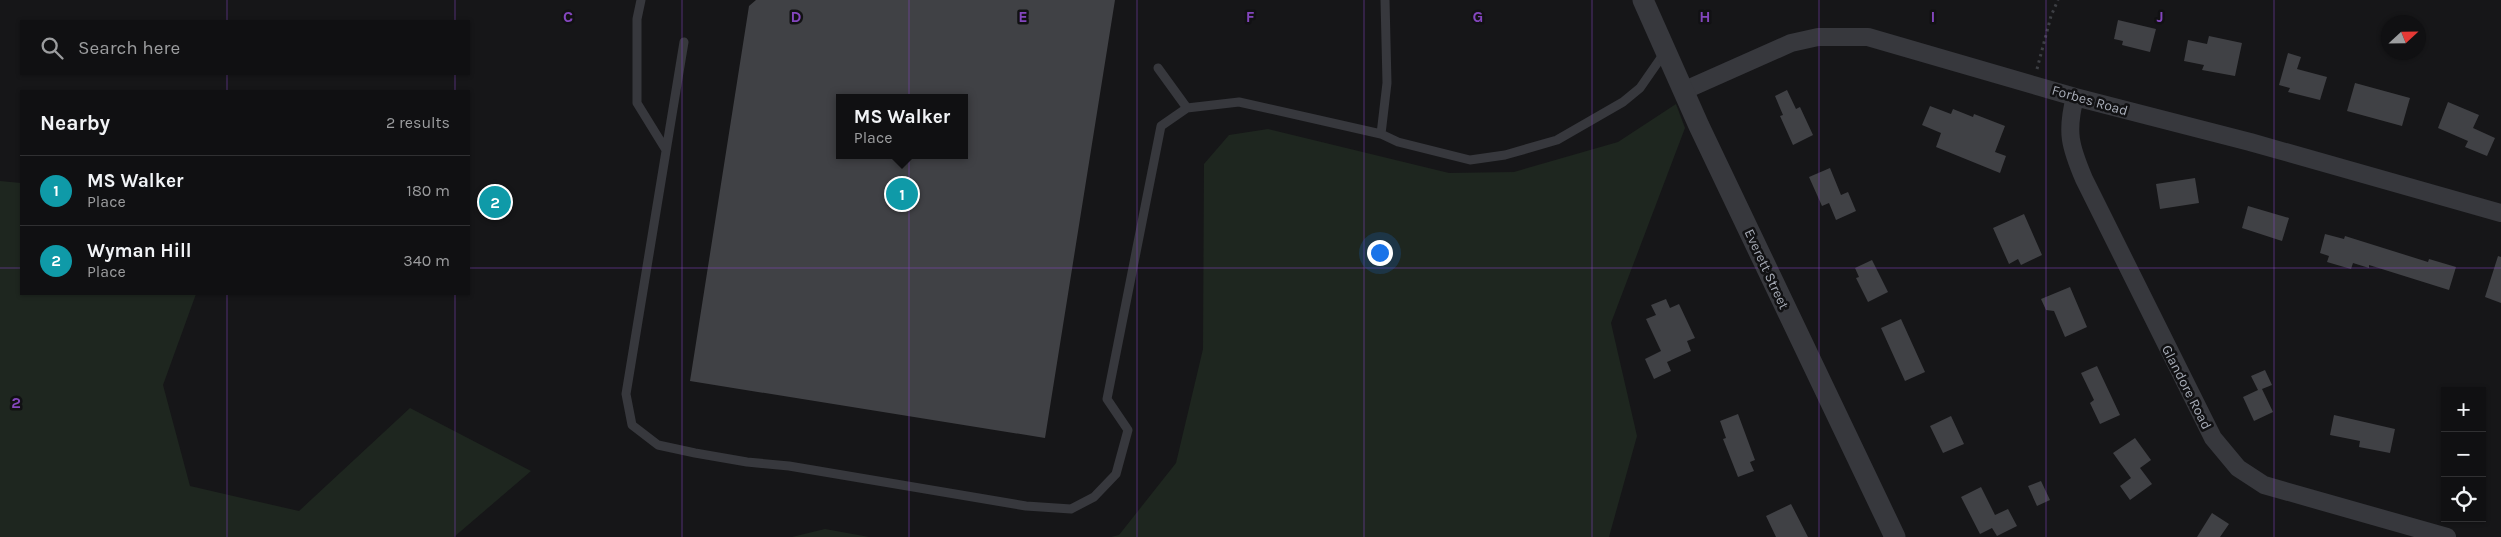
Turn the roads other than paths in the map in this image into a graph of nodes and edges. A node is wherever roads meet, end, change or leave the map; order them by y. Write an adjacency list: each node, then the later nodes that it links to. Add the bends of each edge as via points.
1 (641, 0): 11 (lane, via 637,18 637,103)
2 (1385, 0): 10 (lane, via 1387,83)
3 (1643, 0): 5 (street, Everett Street)
4 (684, 42): 11 (lane)
5 (1666, 51): 7 (street, Everett Street); 10 (lane, via 1640,88 1623,102 1557,140 1514,153 1470,160 1398,142)
6 (1158, 68): 9 (lane)
7 (1683, 91): 8 (street, Forbes Road, via 1791,43 1844,36 1868,37); 13 (street, Everett Street)
8 (2075, 97): 12 (street, Forbes Road, via 2250,142); 14 (street, Glandore Road, via 2069,121 2072,150 2084,179 2213,438 2238,468 2264,486)
9 (1187, 108): 10 (lane, via 1239,102); 11 (lane, via 1161,126 1107,399 1128,430 1116,474 1094,497 1071,509 1026,506 695,453 658,445 632,425 626,394)
10 (1381, 134)
11 (666, 150)
12 (2501, 213)
13 (1895, 537)
14 (2446, 537)

